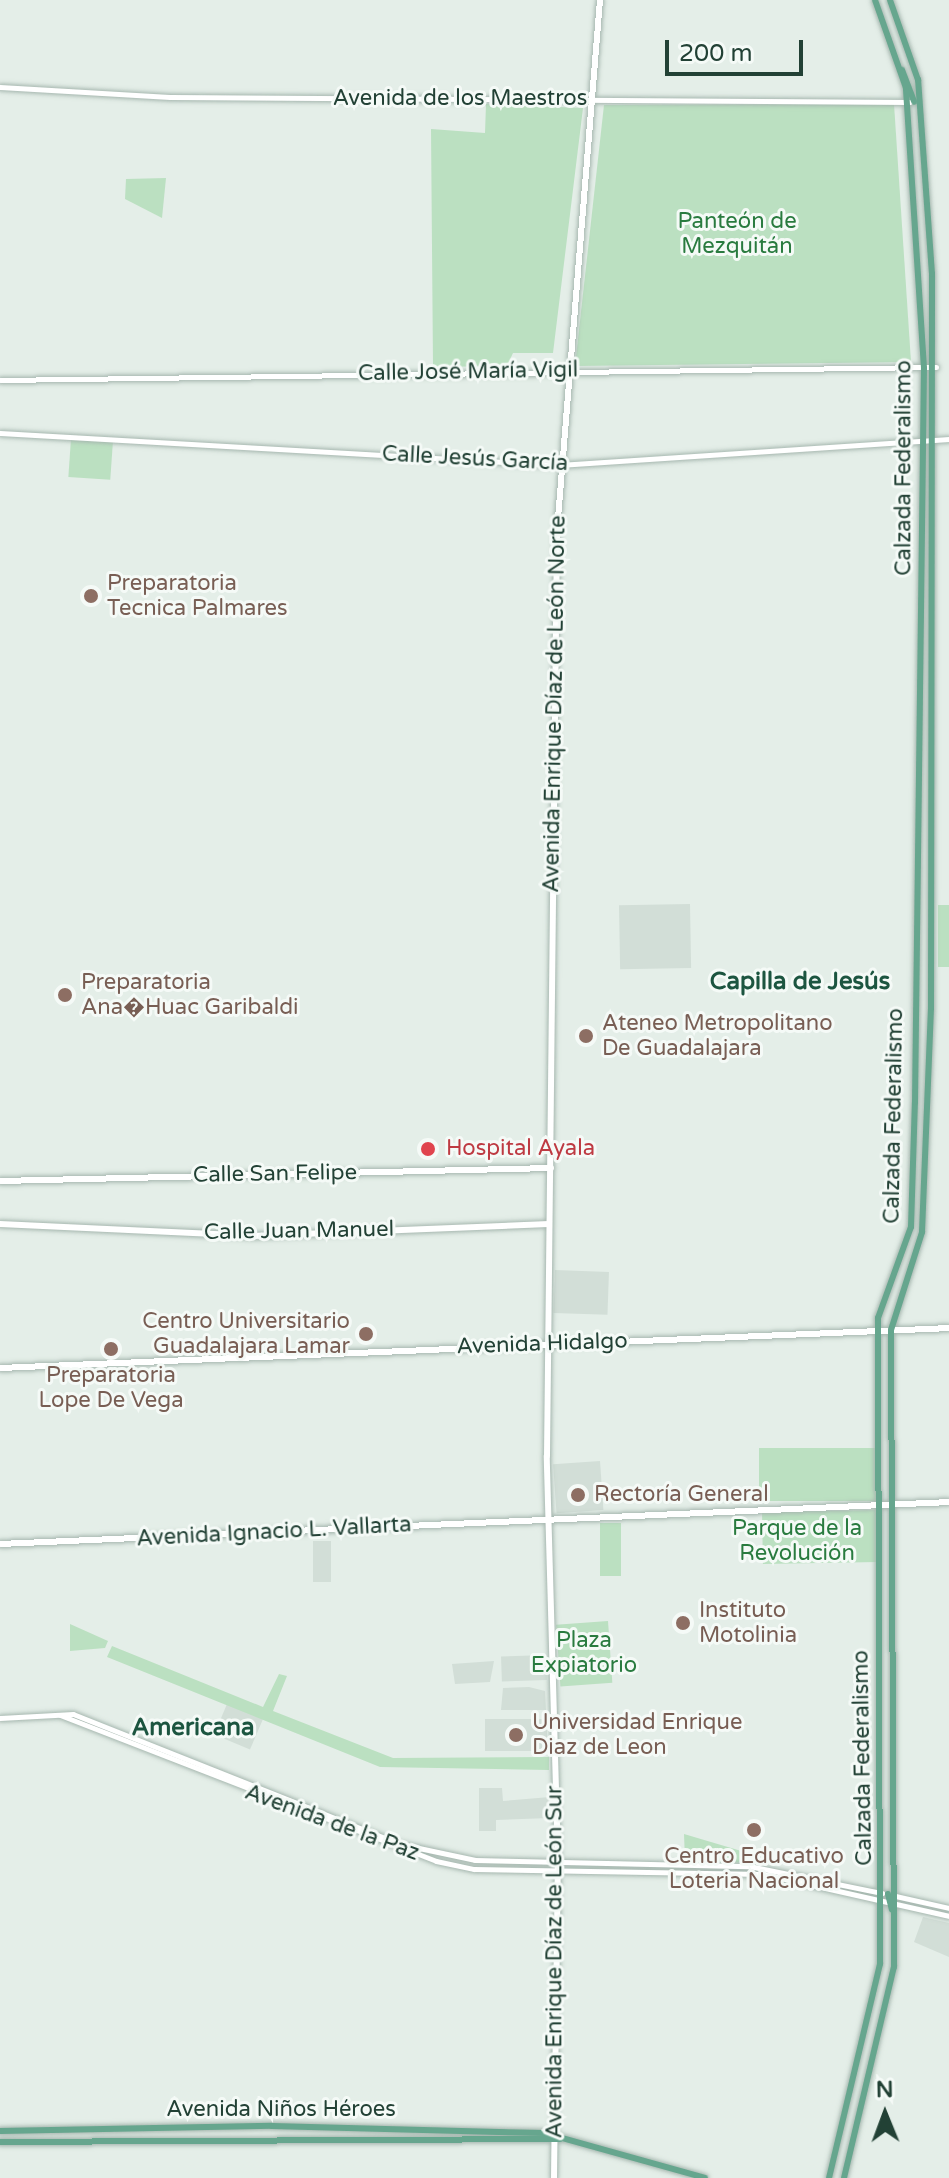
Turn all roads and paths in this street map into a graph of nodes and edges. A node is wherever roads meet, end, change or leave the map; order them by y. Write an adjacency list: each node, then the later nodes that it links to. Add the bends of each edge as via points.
1 (600, 0): 5 (main road, Avenida Enrique Díaz de León Norte)
2 (875, 0): 6 (main road, Calzada Federalismo)
3 (890, 0): 6 (main road, Calzada Federalismo)
4 (0, 87): 5 (street, Avenida de los Maestros, via 139,97)
5 (592, 99): 6 (street, Avenida de los Maestros); 9 (main road, Avenida Enrique Díaz de León Norte)
6 (915, 102): 7 (main road, Calzada Federalismo); 8 (main road, Calzada Federalismo)
7 (936, 367): 8 (street, Calle José María Vigil); 13 (main road, Calzada Federalismo)
8 (924, 368): 9 (street, Calle José María Vigil); 14 (main road, Calzada Federalismo)
9 (567, 371): 10 (street, Calle José María Vigil); 15 (main road, Avenida Enrique Díaz de León Norte)
10 (0, 380)
11 (0, 433): 15 (street, Calle Jesús García)
12 (949, 439): 13 (street, Calle Jesús García)
13 (935, 440): 14 (street, Calle Jesús García); 21 (main road, Calzada Federalismo, via 924,1215)
14 (924, 441): 15 (street, Calle Jesús García); 22 (main road, Calzada Federalismo, via 911,1227 884,1290)
15 (559, 465): 16 (main road, Avenida Enrique Díaz de León Norte)
16 (551, 1168): 17 (main road, Calle San Felipe); 19 (main road, Avenida Enrique Díaz de León Norte)
17 (0, 1181)
18 (0, 1224): 19 (main road, Calle Juan Manuel, via 252,1236)
19 (549, 1224): 23 (main road, Avenida Enrique Díaz de León Norte)
20 (949, 1328): 21 (main road, Avenida Hidalgo)
21 (891, 1330): 22 (main road, Avenida Hidalgo); 28 (main road, Calzada Federalismo)
22 (878, 1331): 23 (main road, Avenida Hidalgo); 27 (main road, Calzada Federalismo)
23 (548, 1342): 24 (main road, Avenida Hidalgo); 25 (main road, Avenida Enrique Díaz de León Norte)
24 (0, 1368)
25 (547, 1410): 29 (main road, Avenida Enrique Díaz de León Sur)
26 (949, 1502): 28 (main road, Avenida Ignacio L. Vallarta)
27 (878, 1506): 28 (main road, Avenida Ignacio L. Vallarta); 29 (main road, Avenida Ignacio L. Vallarta); 35 (main road, Calzada Federalismo)
28 (892, 1506): 35 (main road, Calzada Federalismo)
29 (549, 1520): 30 (main road, Avenida Ignacio L. Vallarta); 33 (main road, Avenida Enrique Díaz de León Sur)
30 (0, 1544)
31 (60, 1715): 32 (street, Avenida de la Paz); 33 (street, Avenida de la Paz, via 99,1723 400,1844 475,1860); 34 (street, Avenida de la Paz, via 397,1851 474,1869)
32 (0, 1718)
33 (558, 1861): 34 (main road, Avenida Enrique Díaz de León Sur); 35 (street, Avenida de la Paz, via 768,1867)
34 (558, 1870): 35 (street, Avenida de la Paz, via 763,1874); 39 (main road, Avenida Enrique Díaz de León Sur)
35 (889, 1898): 36 (street, Avenida de la Paz); 37 (street, Avenida de la Paz); 43 (main road, Calzada Federalismo, via 880,1964); 44 (main road, Calzada Federalismo, via 894,1962)
36 (949, 1908)
37 (949, 1916)
38 (0, 2131): 39 (main road, Avenida Niños Héroes, via 272,2126)
39 (556, 2138): 40 (main road, Avenida Niños Héroes); 41 (main road, Avenida Enrique Díaz de León Sur); 42 (main road, Avenida Niños Héroes)
40 (0, 2142)
41 (554, 2178)
42 (705, 2178)
43 (829, 2178)
44 (844, 2178)

